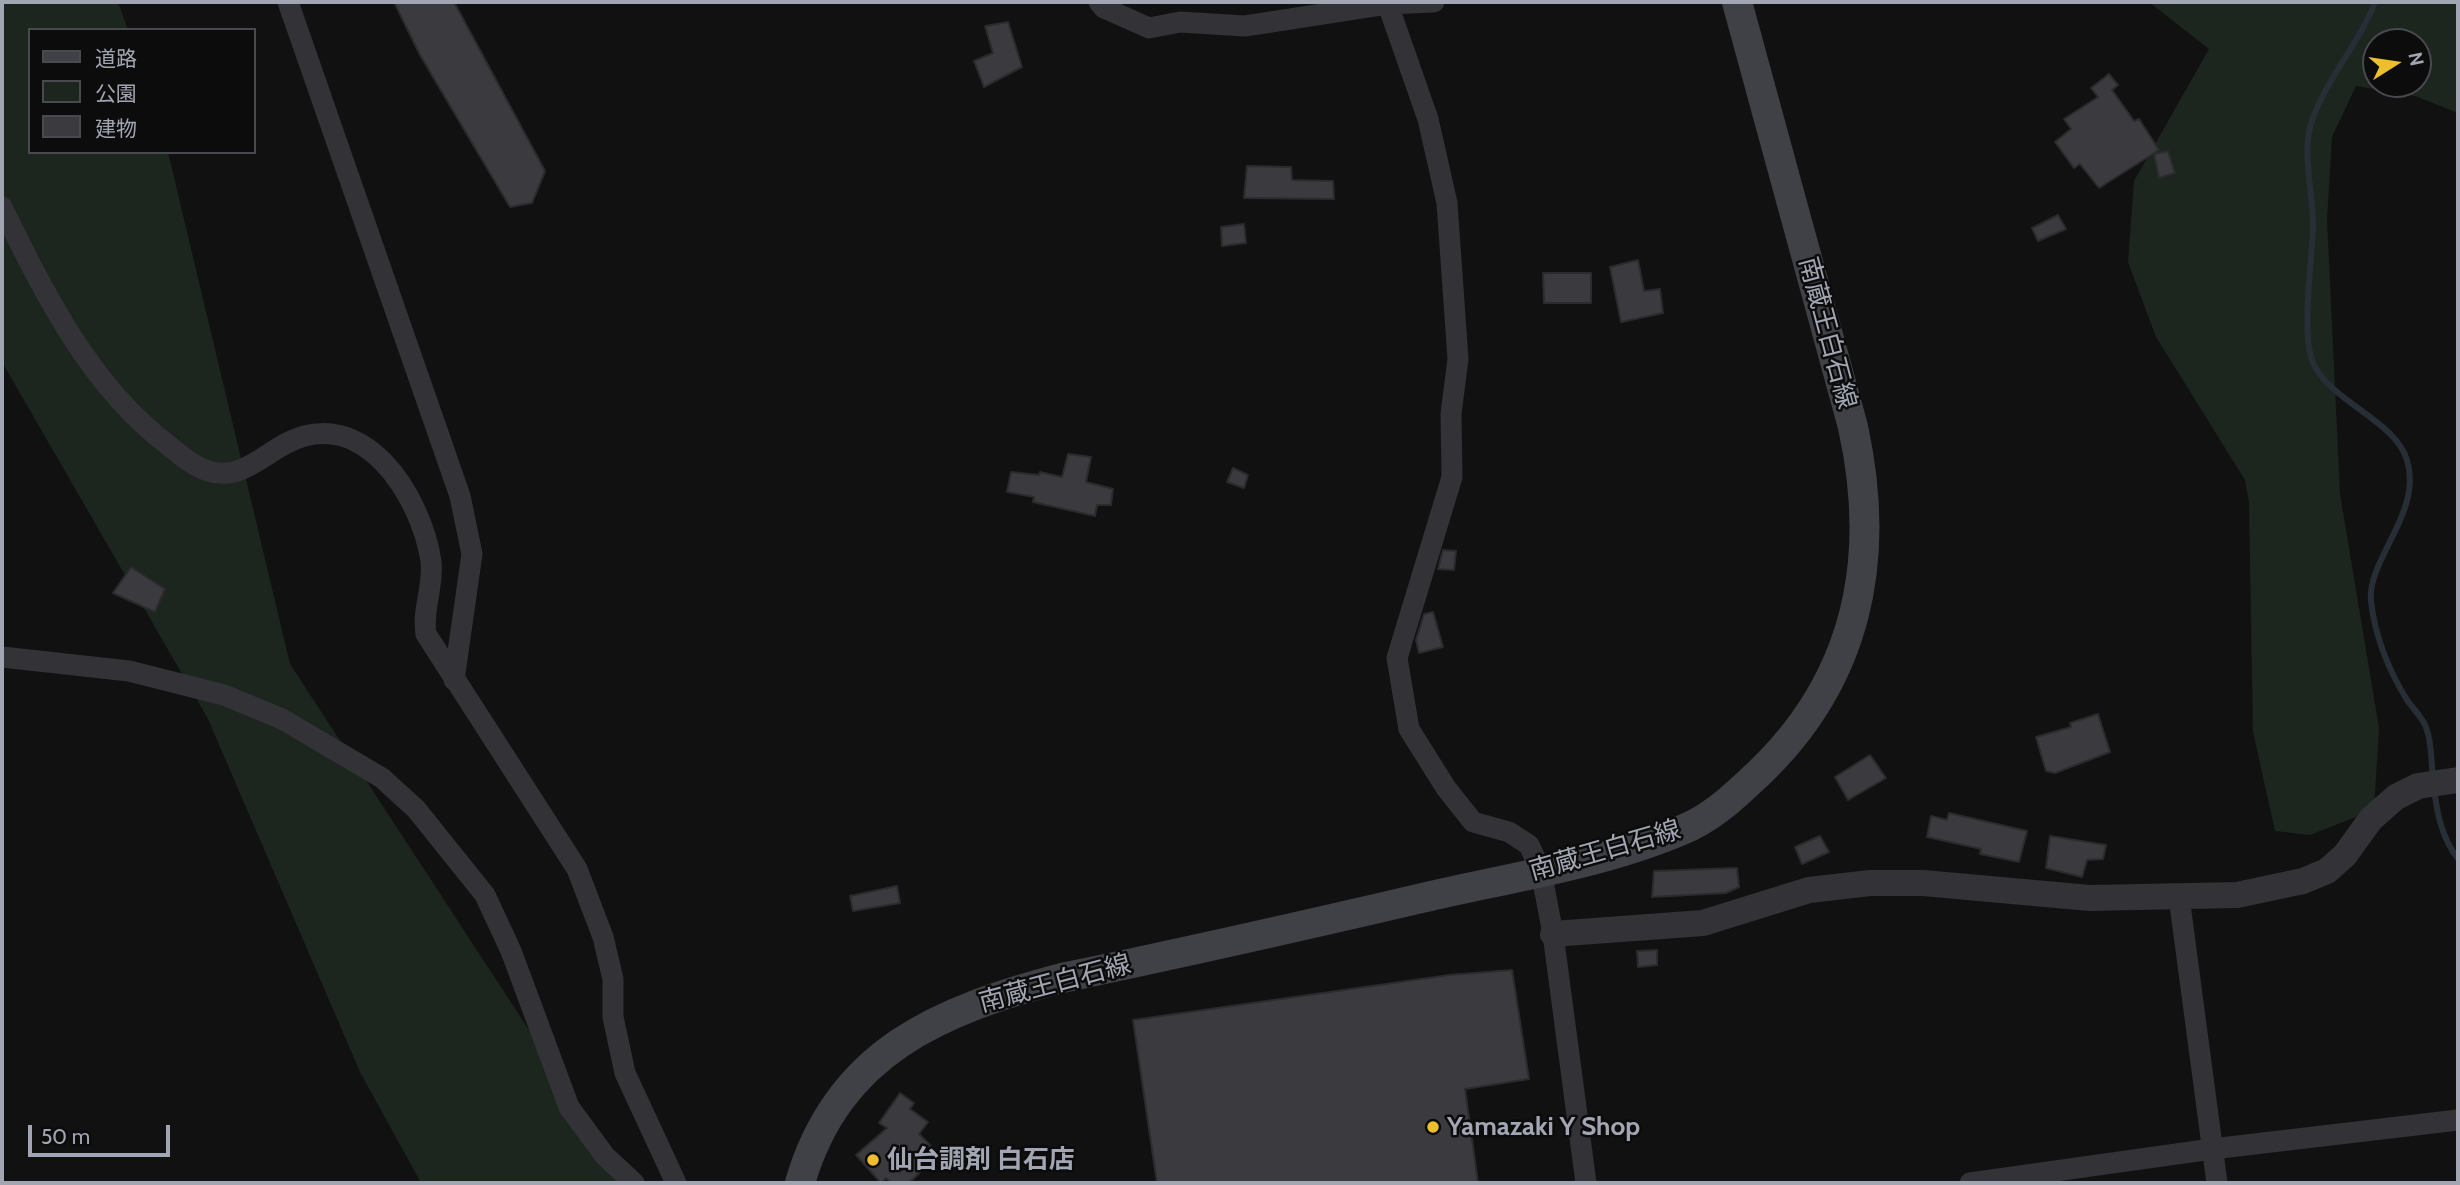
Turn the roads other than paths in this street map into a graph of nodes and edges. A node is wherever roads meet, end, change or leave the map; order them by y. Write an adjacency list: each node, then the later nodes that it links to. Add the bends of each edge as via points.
1 (288, 2): 8 (street, via 470,533 469,585)
2 (1099, 2): 5 (street, via 1149,28 1180,22 1245,26)
3 (1434, 2): 5 (street)
4 (1737, 2): 10 (main road, 南蔵王白石線, via 1863,472 1866,541 1857,608 1841,655 1812,710 1768,764 1729,801 1695,824 1655,841)
5 (1387, 3): 10 (street, via 1428,119 1447,203 1458,359 1451,414 1452,477 1396,658 1409,729 1446,788 1473,822 1510,832 1529,845)
6 (2, 207): 8 (street, via 42,285 94,369 153,434 185,458 209,472 230,473 287,443 327,436 356,441 380,458 405,490 426,537 431,564 425,626)
7 (2, 656): 15 (street, via 128,671 224,695 282,719 382,778 416,809 485,895 511,951 569,1107 605,1156)
8 (454, 680): 16 (street, via 586,889 613,979 613,1017 622,1063)
9 (2458, 780): 11 (street, via 2418,786 2396,797 2371,819 2337,865 2315,876 2237,895)
10 (1541, 871): 12 (street); 17 (main road, 南蔵王白石線, via 1062,978 978,1002 913,1032 869,1068 830,1116)
11 (2179, 897): 12 (street, via 2090,898 1923,883 1870,883 1809,890 1703,923); 14 (street)
12 (1553, 934): 18 (street)
13 (2458, 1120): 14 (street)
14 (2212, 1149): 19 (street); 20 (street)
15 (635, 1183)
16 (676, 1183)
17 (800, 1183)
18 (1586, 1183)
19 (1970, 1183)
20 (2217, 1183)

